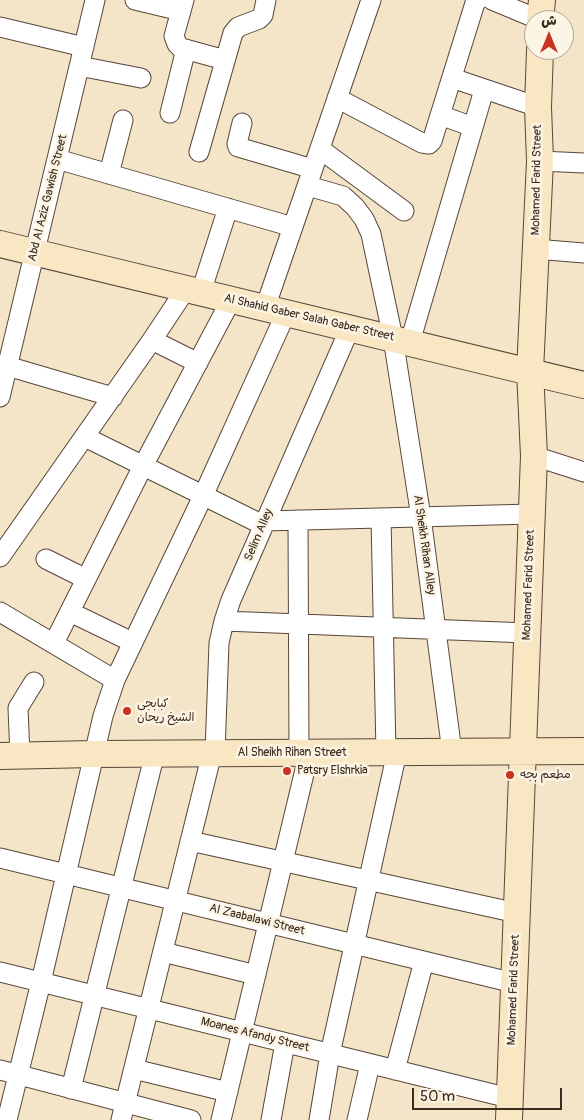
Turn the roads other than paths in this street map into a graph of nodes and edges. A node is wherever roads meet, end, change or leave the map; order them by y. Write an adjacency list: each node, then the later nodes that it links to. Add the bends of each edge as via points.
1 (95, 0): 10 (street, Abd Al Aziz Gawish Street)
2 (135, 0): 7 (street)
3 (266, 0): 12 (street, via 259,19 238,27 233,33)
4 (371, 0): 18 (street)
5 (478, 0): 16 (street)
6 (492, 0): 8 (street)
7 (183, 5): 11 (street, via 174,36 176,44)
8 (524, 13)
9 (0, 27): 10 (street)
10 (84, 47): 14 (street, Abd Al Aziz Gawish Street)
11 (186, 49): 12 (street); 20 (street)
12 (225, 60): 26 (street)
13 (540, 60): 19 (street, Mohamed Farid Street)
14 (79, 66): 15 (street); 27 (street, Abd Al Aziz Gawish Street)
15 (141, 78)
16 (452, 78): 17 (street); 21 (street)
17 (484, 90): 19 (street); 24 (street)
18 (337, 98): 21 (street, via 422,143 432,141); 25 (street)
19 (538, 107): 28 (street, Mohamed Farid Street)
20 (170, 113)
21 (440, 115): 24 (street)
22 (123, 120): 30 (street)
23 (242, 124): 31 (street, Al Sheikh Rihan Alley, via 238,147)
24 (473, 127): 44 (street)
25 (320, 149): 31 (street); 33 (street)
26 (199, 152)
27 (57, 159): 30 (street); 37 (street, Abd Al Aziz Gawish Street)
28 (540, 161): 29 (street); 36 (street, Mohamed Farid Street)
29 (584, 163)
30 (110, 174): 32 (street)
31 (311, 177): 34 (street); 44 (street, Al Sheikh Rihan Alley, via 343,196 364,219)
32 (228, 208): 34 (street); 39 (street)
33 (404, 210)
34 (293, 227): 41 (street)
35 (0, 244): 37 (street, Al Shahid Gaber Salah Gaber Street)
36 (536, 249): 38 (street); 47 (street, Mohamed Farid Street)
37 (34, 252): 39 (street, Al Shahid Gaber Salah Gaber Street); 46 (street, Abd Al Aziz Gawish Street)
38 (584, 252)
39 (193, 290): 40 (street, Al Shahid Gaber Salah Gaber Street); 43 (street)
40 (231, 300): 41 (street, Al Shahid Gaber Salah Gaber Street); 45 (street)
41 (276, 310): 42 (street, Al Shahid Gaber Salah Gaber Street); 55 (street)
42 (350, 328): 44 (street, Al Shahid Gaber Salah Gaber Street); 60 (street, Selim Alley)
43 (152, 340): 45 (street); 50 (street)
44 (401, 340): 47 (street, Al Shahid Gaber Salah Gaber Street); 57 (street, Al Sheikh Rihan Alley)
45 (198, 363): 53 (street)
46 (7, 366): 49 (street, Abd Al Aziz Gawish Street); 50 (street)
47 (530, 371): 48 (street, Al Shahid Gaber Salah Gaber Street); 52 (street, Mohamed Farid Street)
48 (584, 385)
49 (0, 397)
50 (113, 397): 51 (street)
51 (84, 437): 53 (street); 61 (street)
52 (534, 456): 54 (street); 56 (street, Mohamed Farid Street)
53 (144, 466): 55 (street); 63 (street)
54 (584, 472)
55 (203, 496): 60 (street); 71 (street)
56 (532, 514): 57 (street); 70 (street, Mohamed Farid Street)
57 (421, 517): 58 (street); 69 (street, Al Sheikh Rihan Alley)
58 (381, 518): 59 (street); 68 (street)
59 (298, 520): 60 (street); 67 (street)
60 (264, 523): 66 (street, Selim Alley)
61 (0, 557)
62 (46, 559): 63 (street)
63 (86, 579): 65 (street)
64 (0, 612): 72 (street)
65 (70, 612): 71 (street); 72 (street)
66 (224, 621): 67 (street); 80 (street, Selim Alley)
67 (298, 624): 68 (street); 81 (street)
68 (384, 627): 69 (street); 76 (street)
69 (436, 629): 70 (street); 77 (street, Al Sheikh Rihan Alley)
70 (527, 633): 78 (street, Mohamed Farid Street)
71 (132, 642): 73 (street)
72 (54, 643): 73 (street)
73 (115, 680): 82 (street, via 102,716)
74 (34, 682): 83 (street, via 18,708)
75 (584, 751): 78 (street, Al Sheikh Rihan Street)
76 (391, 752): 77 (street, Al Sheikh Rihan Street); 81 (street, Al Sheikh Rihan Street); 88 (street)
77 (452, 752): 78 (street, Al Sheikh Rihan Street)
78 (522, 752): 91 (street, Mohamed Farid Street)
79 (155, 753): 80 (street, Al Sheikh Rihan Street); 82 (street, Al Sheikh Rihan Street); 89 (street)
80 (213, 753): 81 (street, Al Sheikh Rihan Street); 84 (street, Selim Alley)
81 (304, 753): 86 (street)
82 (94, 754): 83 (street, Al Sheikh Rihan Street); 87 (street)
83 (10, 756)
84 (190, 841): 86 (street); 90 (street, Selim Alley)
85 (0, 858): 87 (street, Al Zaabalawi Street)
86 (283, 861): 88 (street); 92 (street)
87 (66, 874): 89 (street, Al Zaabalawi Street); 98 (street)
88 (368, 880): 91 (street); 93 (street)
89 (121, 887): 90 (street, Al Zaabalawi Street); 100 (street)
90 (176, 900): 92 (street, Al Zaabalawi Street); 94 (street, Selim Alley)
91 (517, 913): 99 (street, Mohamed Farid Street)
92 (268, 923): 93 (street, Al Zaabalawi Street); 97 (street)
93 (354, 944): 95 (street, Al Zaabalawi Street); 104 (street)
94 (163, 952): 97 (street); 101 (street, Selim Alley)
95 (424, 961): 99 (street, Al Zaabalawi Street); 107 (street)
96 (0, 972): 98 (street, Moanes Afandy Street)
97 (256, 974): 102 (street)
98 (41, 982): 100 (street, Moanes Afandy Street); 108 (street)
99 (514, 983): 111 (street, Mohamed Farid Street)
100 (94, 996): 101 (street, Moanes Afandy Street); 109 (street)
101 (149, 1009): 102 (street, Moanes Afandy Street); 106 (street, Selim Alley)
102 (242, 1032): 103 (street, Moanes Afandy Street); 110 (street)
103 (285, 1043): 104 (street, Moanes Afandy Street); 116 (street)
104 (330, 1054): 105 (street, Moanes Afandy Street); 117 (street)
105 (370, 1064): 107 (street, Moanes Afandy Street); 118 (street)
106 (134, 1069): 110 (street); 112 (street, Selim Alley)
107 (395, 1070): 111 (street, Moanes Afandy Street)
108 (9, 1073): 109 (street); 113 (street)
109 (71, 1089): 112 (street)
110 (228, 1092): 115 (street)
111 (509, 1109)
112 (123, 1112): 114 (street)
113 (7, 1120)
114 (191, 1120)
115 (221, 1120)
116 (271, 1120)
117 (319, 1120)
118 (357, 1120)

